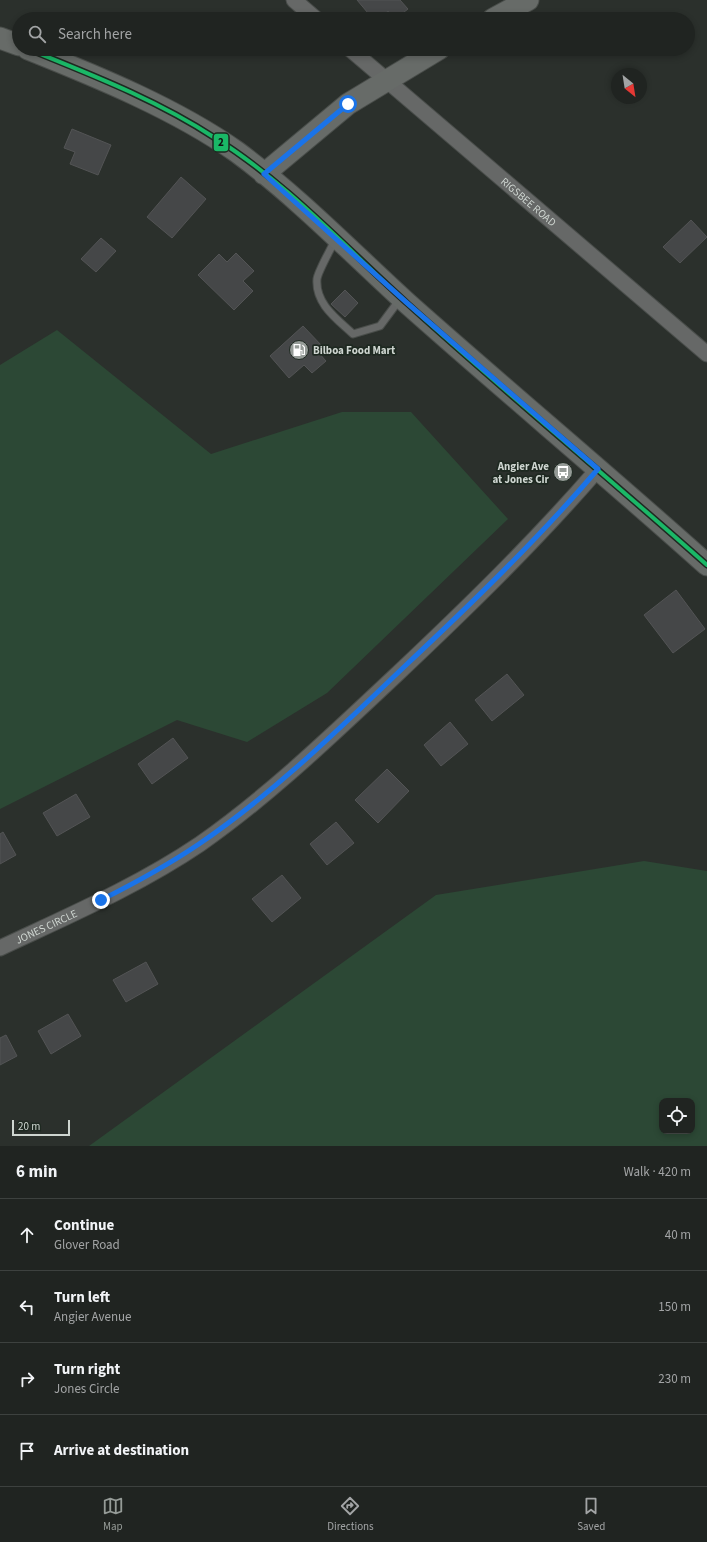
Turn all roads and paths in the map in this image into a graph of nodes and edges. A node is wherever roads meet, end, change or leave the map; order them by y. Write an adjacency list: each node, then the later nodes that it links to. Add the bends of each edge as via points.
1 (294, 0): 3 (street)
2 (528, 0): 4 (main road)
3 (308, 12)
4 (506, 12)
5 (0, 38): 6 (main road)
6 (12, 42)
7 (44, 56): 11 (main road, via 128,92 194,126 236,152)
8 (358, 56): 10 (street, RIGSBEE ROAD)
9 (427, 56): 10 (main road)
10 (385, 80): 11 (main road, via 337,112); 14 (street, RIGSBEE ROAD)
11 (264, 174): 12 (main road)
12 (336, 238): 13 (main road); 13 (lane, via 317,279 320,297 325,308 353,334 380,326)
13 (401, 297): 15 (main road)
14 (707, 354)
15 (598, 469): 16 (main road); 17 (street, JONES CIRCLE, via 506,569 363,706 262,796 200,844 172,861 101,900)
16 (707, 565)
17 (0, 948)

